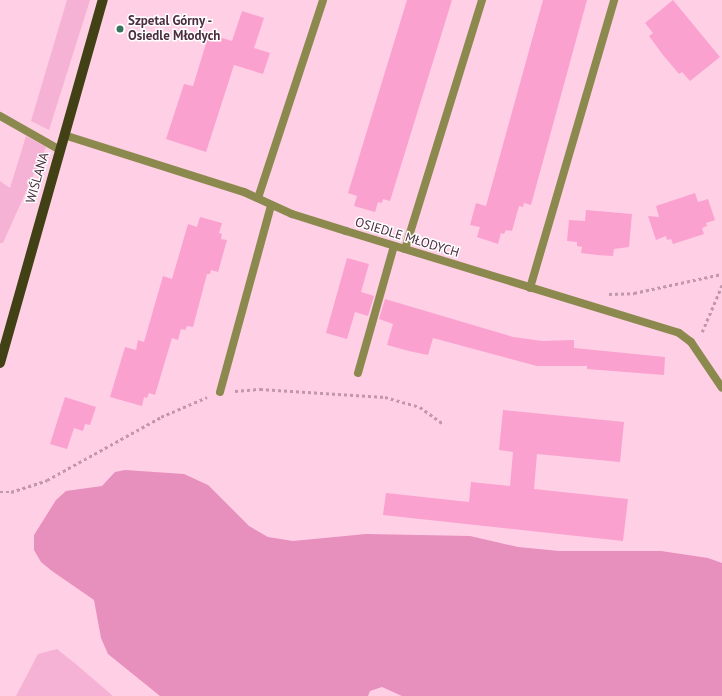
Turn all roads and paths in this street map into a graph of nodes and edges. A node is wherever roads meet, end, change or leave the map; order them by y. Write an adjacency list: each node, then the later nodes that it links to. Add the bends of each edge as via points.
1 (103, 0): 6 (main road, WIŚLANA)
2 (322, 0): 8 (lane)
3 (482, 0): 11 (lane)
4 (614, 0): 14 (lane)
5 (0, 116): 7 (lane)
6 (64, 135): 7 (main road, WIŚLANA); 8 (lane, OSIEDLE MŁODYCH)
7 (60, 150): 17 (main road, WIŚLANA)
8 (258, 198): 9 (lane, OSIEDLE MŁODYCH)
9 (271, 206): 10 (lane, OSIEDLE MŁODYCH); 20 (lane)
10 (394, 246): 11 (lane, OSIEDLE MŁODYCH); 18 (lane)
11 (405, 250): 14 (lane, OSIEDLE MŁODYCH)
12 (722, 274): 15 (path, via 634,293)
13 (722, 286): 16 (path, via 698,340)
14 (530, 288): 16 (lane, OSIEDLE MŁODYCH, via 679,333)
15 (604, 295)
16 (691, 342): 19 (lane, OSIEDLE MŁODYCH)
17 (0, 364)
18 (358, 373)
19 (722, 388)
20 (220, 392): 21 (path, via 260,389 385,396 420,407); 22 (path, via 161,417 47,480 12,492)
21 (444, 424)
22 (0, 492)

